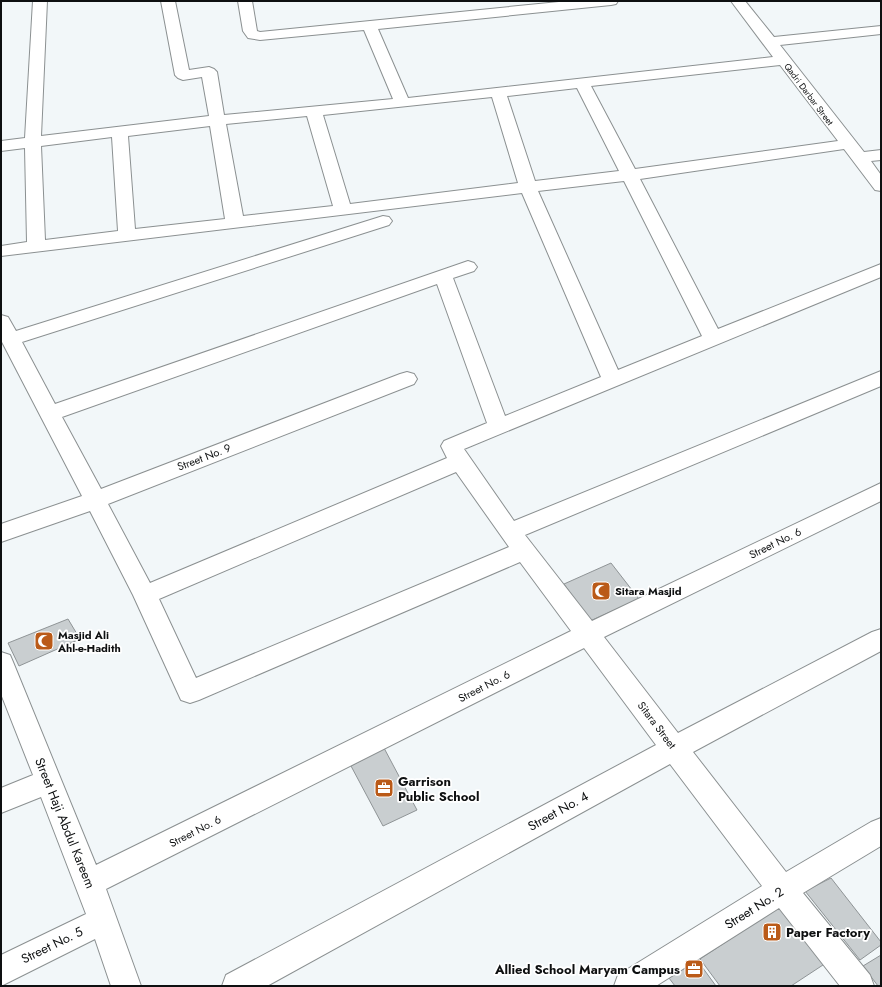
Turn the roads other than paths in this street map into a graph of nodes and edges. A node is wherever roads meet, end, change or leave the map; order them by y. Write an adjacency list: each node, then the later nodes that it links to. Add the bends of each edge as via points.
1 (40, 1): 16 (street)
2 (168, 1): 14 (street, via 183,75 209,72)
3 (244, 1): 6 (street, via 253,35)
4 (611, 1): 6 (street)
5 (738, 1): 8 (street, Qadri Darbar Street)
6 (369, 25): 12 (street)
7 (881, 30): 8 (street)
8 (770, 42): 9 (street, Qadri Darbar Street)
9 (783, 60): 10 (street); 17 (street, Qadri Darbar Street)
10 (582, 82): 11 (street); 21 (street)
11 (498, 92): 12 (street); 23 (street)
12 (402, 103): 13 (street)
13 (314, 112): 14 (street); 24 (street)
14 (218, 120): 15 (street); 26 (street)
15 (120, 131): 16 (street); 27 (street)
16 (33, 142): 18 (street); 28 (street)
17 (848, 144): 20 (street, Qadri Darbar Street); 21 (street)
18 (1, 146)
19 (881, 155): 20 (street)
20 (859, 158): 22 (street, Qadri Darbar Street)
21 (630, 175): 23 (street); 34 (street)
22 (881, 186)
23 (528, 187): 24 (street); 37 (street)
24 (343, 210): 26 (street)
25 (383, 222): 33 (street)
26 (235, 223): 27 (street)
27 (127, 236): 28 (street)
28 (36, 246): 29 (street)
29 (1, 251)
30 (468, 267): 32 (street)
31 (881, 270): 34 (street)
32 (444, 275): 38 (street); 39 (street)
33 (6, 330): 38 (street)
34 (713, 338): 37 (street)
35 (881, 378): 44 (street)
36 (407, 379): 42 (street, Street No. 9)
37 (612, 380): 39 (street)
38 (50, 413): 42 (street)
39 (499, 427): 40 (street, Sitara Street, via 452,446)
40 (460, 461): 44 (street, Sitara Street); 45 (street)
41 (881, 491): 46 (street, Street No. 6)
42 (96, 500): 43 (street, Street No. 9); 45 (street)
43 (1, 533)
44 (517, 541): 45 (street, via 190,692); 46 (street, Sitara Street)
45 (145, 595)
46 (588, 634): 49 (street, Sitara Street); 53 (street, Street No. 6)
47 (881, 639): 49 (street, Street No. 4)
48 (1, 662): 50 (street, Street Haji Abdul Kareem)
49 (675, 748): 54 (street, Sitara Street); 58 (street, Street No. 4)
50 (48, 781): 51 (street); 53 (street, Street Haji Abdul Kareem)
51 (1, 802)
52 (881, 831): 54 (street, Street No. 2)
53 (89, 883): 55 (street, Street Haji Abdul Kareem)
54 (782, 890): 59 (street, Street No. 2); 60 (street, Sitara Street)
55 (103, 920): 56 (street, Street No. 5); 57 (street, Street Haji Abdul Kareem)
56 (1, 971)
57 (126, 986)
58 (237, 986)
59 (629, 986)
60 (858, 986)

